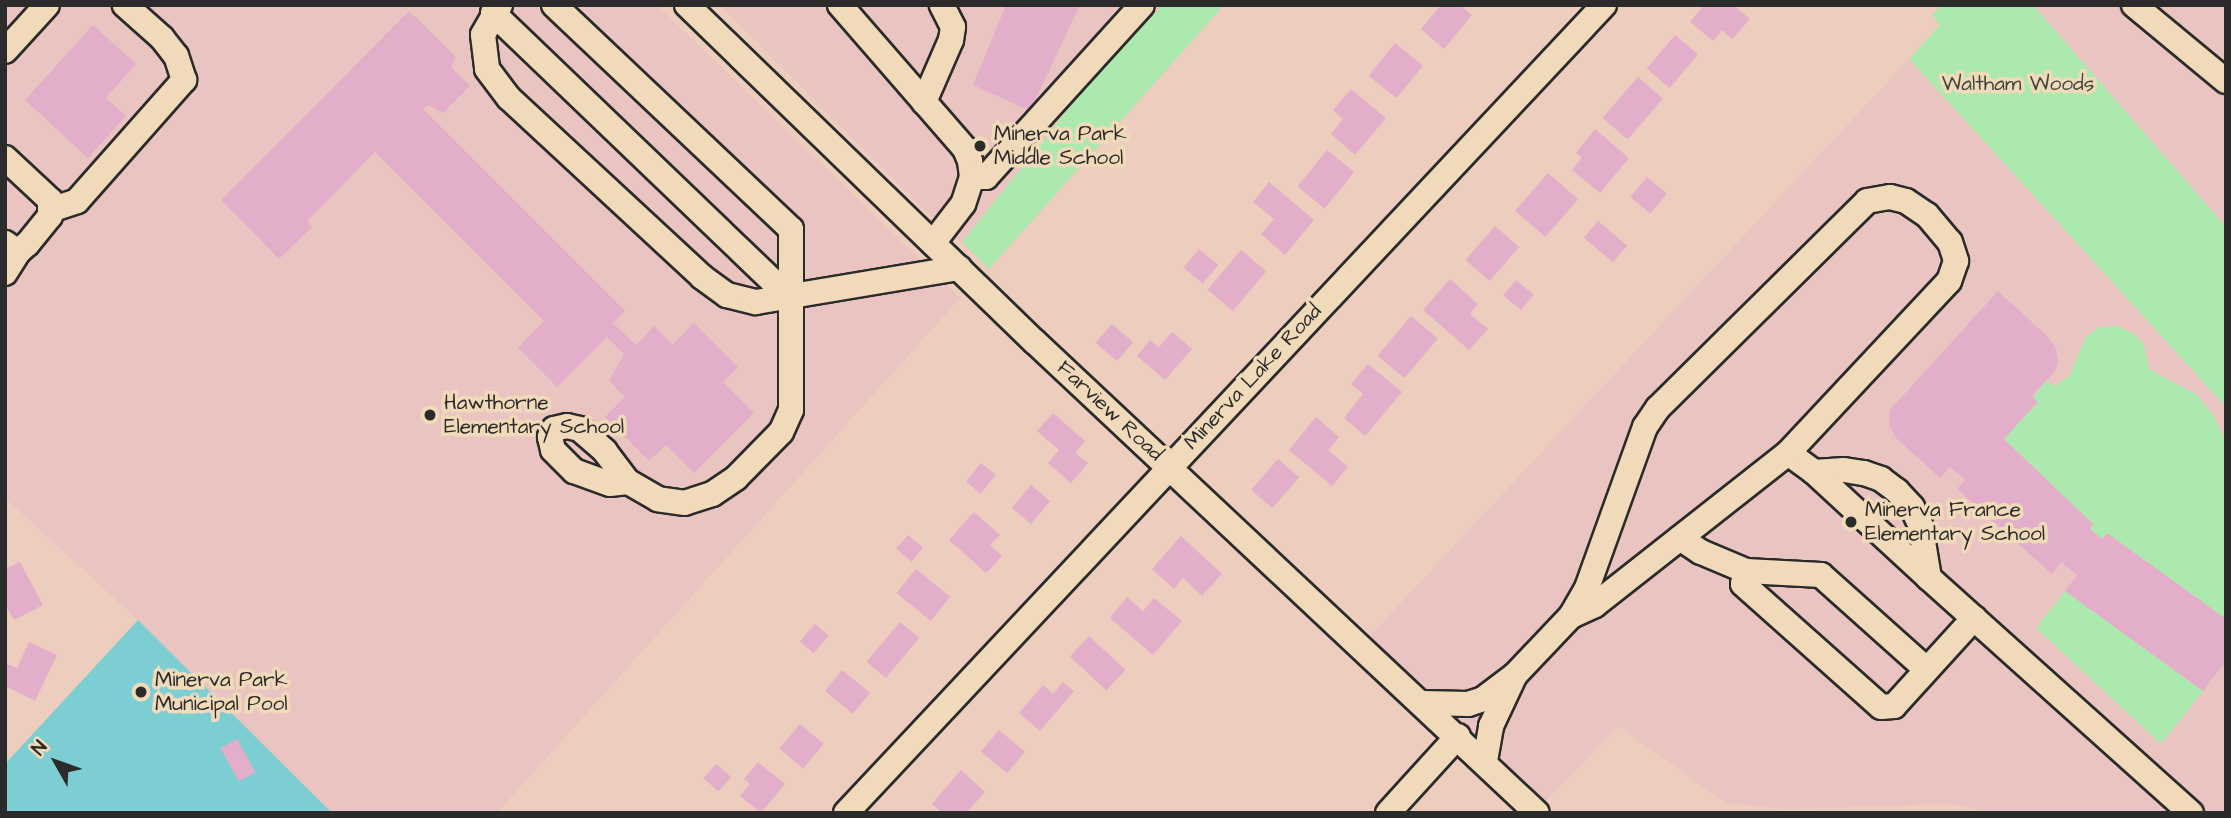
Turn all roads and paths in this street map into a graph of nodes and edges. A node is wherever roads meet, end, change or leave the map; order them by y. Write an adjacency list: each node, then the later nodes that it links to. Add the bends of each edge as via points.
1 (47, 5): 11 (street)
2 (125, 5): 16 (street, via 162,37 176,56 184,80 77,201)
3 (554, 5): 20 (street, via 791,229)
4 (687, 5): 17 (street, Farview Road)
5 (840, 5): 13 (street)
6 (942, 5): 13 (street, via 953,27 951,40)
7 (1142, 5): 15 (street, via 986,177)
8 (1604, 5): 22 (street, Minerva Lake Road)
9 (2134, 5): 12 (street)
10 (497, 9): 20 (street); 20 (street, via 483,35 487,69 509,98 727,295 756,302)
11 (5, 51)
12 (2226, 81)
13 (924, 102): 15 (street, via 965,149)
14 (5, 158): 16 (street, via 50,200)
15 (972, 177): 17 (street, via 963,204)
16 (50, 210): 18 (street, via 50,216)
17 (933, 243): 19 (street, Farview Road)
18 (9, 256)
19 (959, 268): 20 (street); 22 (street, Farview Road)
20 (789, 297): 24 (street, via 790,410 781,432 736,478 712,494 685,503 659,499)
21 (1788, 453): 23 (street); 25 (street); 28 (street, via 1949,281 1956,261 1950,242 1927,215 1906,201 1890,197 1867,201 1658,408 1646,427 1587,588)
22 (1170, 465): 32 (street, Farview Road); 35 (street, Minerva Lake Road)
23 (1814, 472): 27 (street); 27 (street, via 1864,473 1896,491 1920,524)
24 (628, 482)
25 (1680, 538): 26 (street); 28 (street, via 1595,605)
26 (1746, 570): 30 (street, via 1821,575); 30 (street, via 1743,584 1881,707 1894,706)
27 (1929, 578): 29 (street)
28 (1572, 616): 31 (street)
29 (1973, 618): 30 (street); 38 (street)
30 (1926, 669)
31 (1514, 676): 32 (street, via 1483,699 1468,704); 34 (street, via 1491,726)
32 (1423, 703): 33 (street, Farview Road)
33 (1458, 736): 34 (street, Farview Road); 36 (street)
34 (1485, 761): 37 (street, Farview Road)
35 (846, 813)
36 (1388, 813)
37 (1537, 813)
38 (2191, 813)

